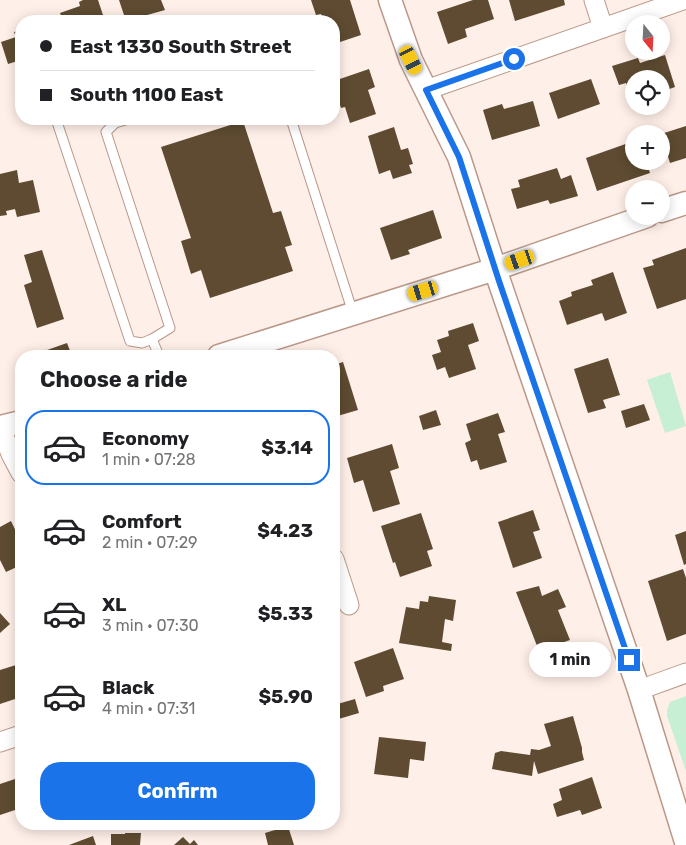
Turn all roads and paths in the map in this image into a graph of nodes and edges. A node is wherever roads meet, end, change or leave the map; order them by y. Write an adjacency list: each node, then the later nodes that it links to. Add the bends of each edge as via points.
1 (390, 0): 5 (street, via 411,60)
2 (594, 0): 4 (street)
3 (683, 0): 4 (street)
4 (603, 28): 5 (street)
5 (426, 90): 12 (street, via 459,157)
6 (58, 125): 14 (lane, via 130,341 142,343)
7 (113, 125): 14 (lane, via 106,132 170,328)
8 (293, 125): 13 (lane)
9 (686, 203): 10 (street)
10 (670, 208)
11 (625, 224): 12 (street)
12 (495, 269): 13 (street); 23 (street)
13 (353, 313): 15 (street)
14 (152, 339): 16 (lane)
15 (263, 349)
16 (157, 350)
17 (15, 423): 18 (street)
18 (0, 427): 19 (street)
19 (15, 462)
20 (340, 577): 21 (street)
21 (349, 605)
22 (684, 674): 23 (street)
23 (639, 690): 26 (street)
24 (15, 737): 25 (street)
25 (0, 742)
26 (685, 835)

